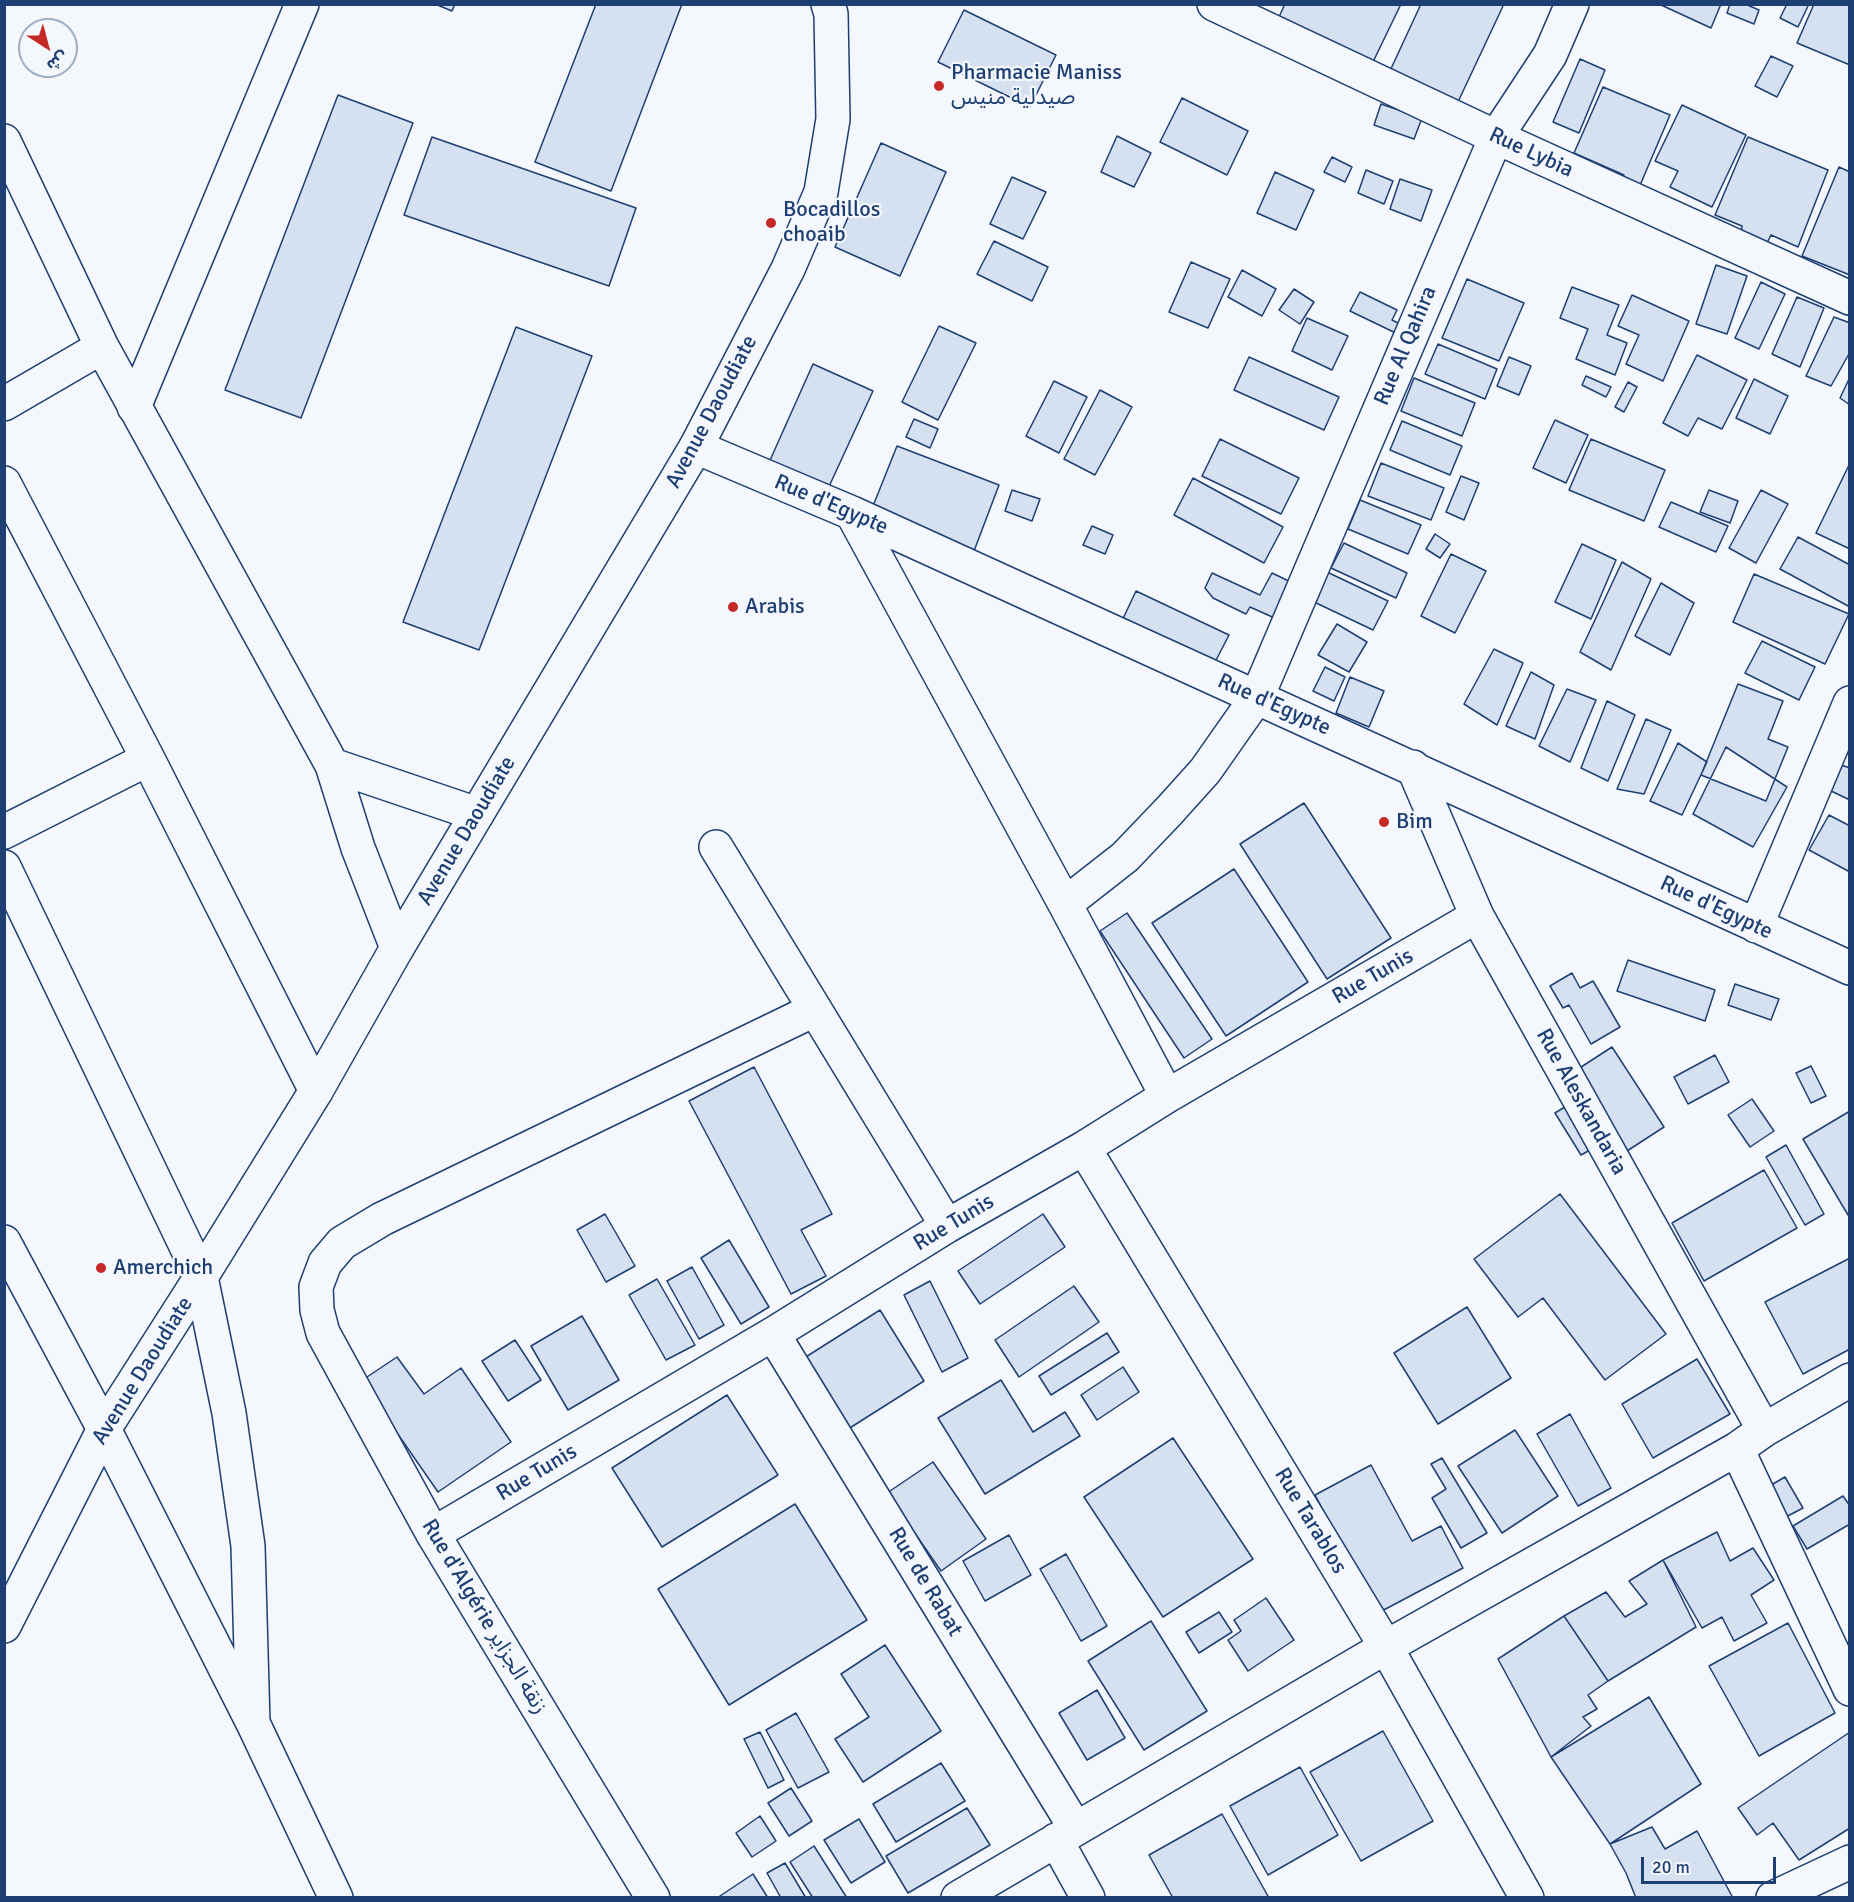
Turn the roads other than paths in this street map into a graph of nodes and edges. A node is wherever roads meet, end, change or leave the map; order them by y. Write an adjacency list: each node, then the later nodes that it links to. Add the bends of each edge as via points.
1 (302, 4): 10 (street)
2 (828, 4): 11 (street, Avenue Daoudiate, via 833,119 821,192 788,269)
3 (1214, 4): 5 (street, Rue Lybia)
4 (1572, 4): 5 (street, Rue Al Qahira, via 1550,55)
5 (1496, 137): 7 (street, Rue Lybia); 14 (street, Rue Al Qahira)
6 (4, 141): 8 (street)
7 (1850, 298)
8 (102, 347): 9 (street); 10 (street)
9 (4, 404)
10 (134, 407): 17 (street)
11 (696, 447): 13 (street, Rue d'Egypte); 19 (street, Avenue Daoudiate)
12 (4, 483): 16 (street)
13 (852, 513): 14 (street, Rue d'Egypte); 23 (street)
14 (1257, 697): 18 (street, Rue d'Egypte); 23 (street, Rue Al Qahira, via 1205,771 1169,811 1125,857)
15 (1850, 703): 25 (street)
16 (148, 759): 20 (street); 29 (street)
17 (332, 765): 19 (street); 26 (street)
18 (1413, 767): 24 (street, Rue Aleskandaria); 25 (street, Rue d'Egypte)
19 (477, 814): 26 (street, Avenue Daoudiate)
20 (4, 832)
21 (716, 847): 28 (street)
22 (4, 867): 34 (street)
23 (1065, 904): 30 (street)
24 (1477, 916): 30 (street, Rue Tunis); 38 (street, Rue Aleskandaria)
25 (1756, 926): 27 (street, Rue d'Egypte)
26 (396, 948): 29 (street, Avenue Daoudiate)
27 (1850, 968)
28 (814, 1010): 32 (street); 40 (street, Rue d'Algérie زنقة الجزاير, via 382,1220 342,1243 325,1263 316,1287 323,1333)
29 (316, 1091): 34 (street, Avenue Daoudiate)
30 (1167, 1096): 31 (street, Rue Tunis)
31 (1084, 1148): 32 (street, Rue Tunis); 42 (street, Rue Tarablos)
32 (947, 1226): 35 (street, Rue Tunis)
33 (4, 1242): 37 (street)
34 (201, 1277): 37 (street, Avenue Daoudiate); 44 (street, via 229,1413 248,1546)
35 (773, 1334): 40 (street, Rue Tunis); 45 (street, Rue de Rabat)
36 (1850, 1380): 38 (street)
37 (104, 1429): 41 (street, Avenue Daoudiate); 44 (street)
38 (1764, 1430): 39 (street)
39 (1737, 1449): 42 (street); 43 (street)
40 (433, 1534): 48 (street, Rue d'Algérie زنقة الجزاير)
41 (6, 1616)
42 (1386, 1647): 45 (street); 51 (street, Rue Tarablos)
43 (1850, 1689)
44 (253, 1723): 47 (street)
45 (1066, 1835): 49 (street); 50 (street, Rue de Rabat)
46 (1850, 1862): 52 (street)
47 (336, 1898)
48 (653, 1898)
49 (958, 1898)
50 (1088, 1898)
51 (1527, 1898)
52 (1773, 1898)

